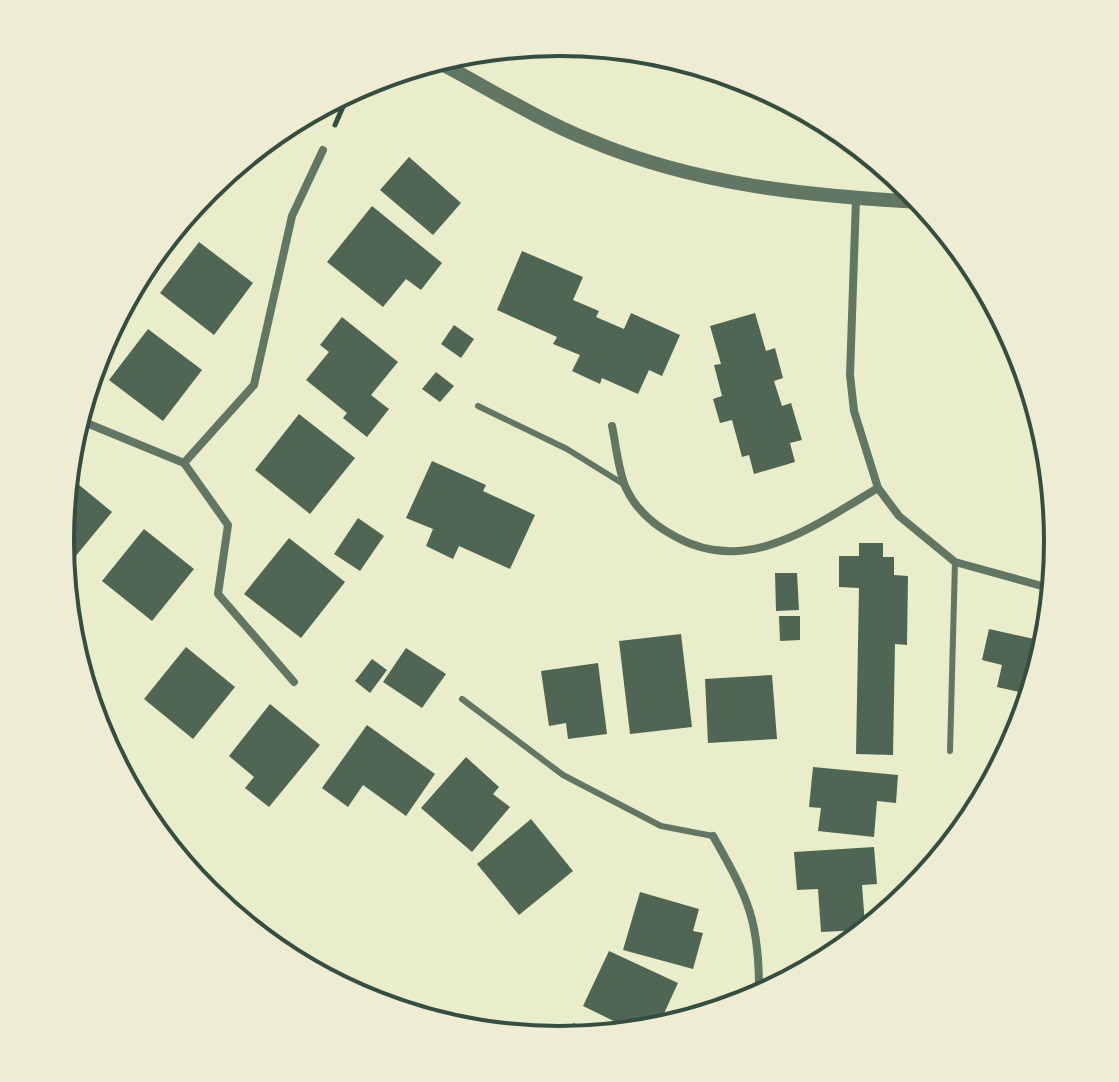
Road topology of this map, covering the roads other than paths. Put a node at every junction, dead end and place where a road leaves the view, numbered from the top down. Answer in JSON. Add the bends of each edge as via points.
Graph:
{"nodes":[{"id":1,"x":451,"y":69,"type":"edge"},
{"id":2,"x":323,"y":150,"type":"road end"},
{"id":3,"x":856,"y":199,"type":"junction"},
{"id":4,"x":905,"y":201,"type":"edge"},
{"id":5,"x":478,"y":406,"type":"dead end"},
{"id":6,"x":89,"y":424,"type":"edge"},
{"id":7,"x":612,"y":426,"type":"dead end"},
{"id":8,"x":184,"y":463,"type":"junction"},
{"id":9,"x":625,"y":485,"type":"junction"},
{"id":10,"x":878,"y":488,"type":"junction"},
{"id":11,"x":955,"y":562,"type":"junction"},
{"id":12,"x":1042,"y":586,"type":"edge"},
{"id":13,"x":294,"y":682,"type":"dead end"},
{"id":14,"x":462,"y":699,"type":"dead end"},
{"id":15,"x":950,"y":751,"type":"dead end"},
{"id":16,"x":713,"y":836,"type":"joint"},
{"id":17,"x":759,"y":983,"type":"edge"}],
"edges":[{"from":1,"to":3,"type":"street","via":[[604,145],[721,183]]},
{"from":2,"to":8,"type":"street","via":[[292,216],[254,385]]},
{"from":3,"to":4,"type":"street"},
{"from":3,"to":10,"type":"street","via":[[850,375],[854,411]]},
{"from":5,"to":9,"type":"lane","via":[[567,449]]},
{"from":6,"to":8,"type":"street"},
{"from":7,"to":9,"type":"street"},
{"from":8,"to":13,"type":"street","via":[[228,525],[218,594]]},
{"from":9,"to":10,"type":"street","via":[[658,528],[685,542],[738,553],[794,537]]},
{"from":10,"to":11,"type":"street","via":[[899,516]]},
{"from":11,"to":12,"type":"street"},
{"from":11,"to":15,"type":"lane"},
{"from":14,"to":16,"type":"lane","via":[[563,775],[661,826]]},
{"from":16,"to":17,"type":"street","via":[[754,918]]}]}
